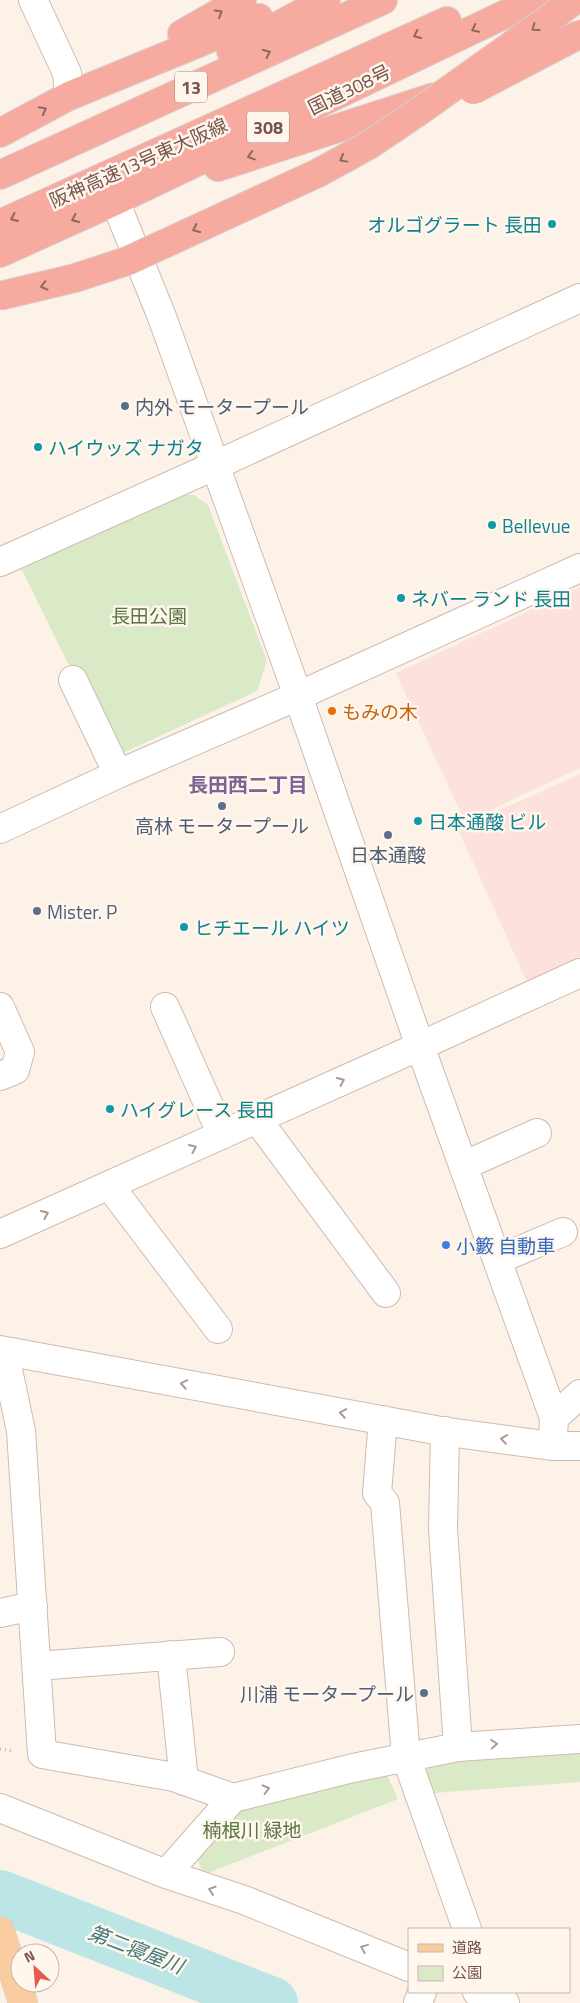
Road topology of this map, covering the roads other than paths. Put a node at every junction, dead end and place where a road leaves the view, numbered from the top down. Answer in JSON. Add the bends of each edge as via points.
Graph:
{"nodes":[{"id":1,"x":33,"y":0,"type":"edge"},
{"id":2,"x":242,"y":0,"type":"edge"},
{"id":3,"x":303,"y":0,"type":"edge"},
{"id":4,"x":326,"y":0,"type":"edge"},
{"id":5,"x":383,"y":0,"type":"edge"},
{"id":6,"x":493,"y":0,"type":"edge"},
{"id":7,"x":535,"y":0,"type":"edge"},
{"id":8,"x":575,"y":0,"type":"edge"},
{"id":9,"x":580,"y":34,"type":"edge"},
{"id":10,"x":580,"y":50,"type":"edge"},
{"id":11,"x":69,"y":96,"type":"junction"},
{"id":12,"x":0,"y":132,"type":"edge"},
{"id":13,"x":369,"y":145,"type":"junction"},
{"id":14,"x":0,"y":174,"type":"edge"},
{"id":15,"x":114,"y":200,"type":"junction"},
{"id":16,"x":0,"y":224,"type":"edge"},
{"id":17,"x":0,"y":253,"type":"edge"},
{"id":18,"x":0,"y":296,"type":"edge"},
{"id":19,"x":580,"y":298,"type":"edge"},
{"id":20,"x":214,"y":466,"type":"junction"},
{"id":21,"x":0,"y":562,"type":"edge"},
{"id":22,"x":580,"y":568,"type":"edge"},
{"id":23,"x":73,"y":680,"type":"dead end"},
{"id":24,"x":298,"y":696,"type":"junction"},
{"id":25,"x":118,"y":774,"type":"junction"},
{"id":26,"x":0,"y":829,"type":"edge"},
{"id":27,"x":580,"y":973,"type":"edge"},
{"id":28,"x":0,"y":1007,"type":"edge"},
{"id":29,"x":165,"y":1007,"type":"dead end"},
{"id":30,"x":420,"y":1046,"type":"junction"},
{"id":31,"x":0,"y":1076,"type":"edge"},
{"id":32,"x":257,"y":1119,"type":"junction"},
{"id":33,"x":537,"y":1133,"type":"dead end"},
{"id":34,"x":222,"y":1135,"type":"junction"},
{"id":35,"x":463,"y":1166,"type":"junction"},
{"id":36,"x":109,"y":1185,"type":"junction"},
{"id":37,"x":563,"y":1232,"type":"dead end"},
{"id":38,"x":0,"y":1234,"type":"edge"},
{"id":39,"x":497,"y":1260,"type":"junction"},
{"id":40,"x":386,"y":1293,"type":"dead end"},
{"id":41,"x":218,"y":1329,"type":"dead end"},
{"id":42,"x":2,"y":1351,"type":"edge"},
{"id":43,"x":580,"y":1394,"type":"edge"},
{"id":44,"x":554,"y":1418,"type":"junction"},
{"id":45,"x":383,"y":1420,"type":"junction"},
{"id":46,"x":445,"y":1431,"type":"junction"},
{"id":47,"x":552,"y":1446,"type":"junction"},
{"id":48,"x":580,"y":1446,"type":"edge"},
{"id":49,"x":33,"y":1606,"type":"junction"},
{"id":50,"x":0,"y":1614,"type":"edge"},
{"id":51,"x":220,"y":1652,"type":"dead end"},
{"id":52,"x":171,"y":1655,"type":"junction"},
{"id":53,"x":37,"y":1666,"type":"junction"},
{"id":54,"x":580,"y":1739,"type":"edge"},
{"id":55,"x":458,"y":1747,"type":"junction"},
{"id":56,"x":406,"y":1757,"type":"junction"},
{"id":57,"x":184,"y":1781,"type":"junction"},
{"id":58,"x":233,"y":1798,"type":"junction"},
{"id":59,"x":0,"y":1808,"type":"edge"},
{"id":60,"x":166,"y":1874,"type":"junction"},
{"id":61,"x":467,"y":1928,"type":"edge"},
{"id":62,"x":0,"y":1931,"type":"edge"},
{"id":63,"x":408,"y":1967,"type":"edge"},
{"id":64,"x":10,"y":1974,"type":"edge"}],
"edges":[{"from":1,"to":11,"type":"street","via":[[67,73]]},
{"from":11,"to":2,"type":"highway","one_way":true},
{"from":3,"to":11,"type":"highway"},
{"from":4,"to":14,"type":"highway"},
{"from":14,"to":5,"type":"highway","number":"13","one_way":true},
{"from":6,"to":16,"type":"highway","name":"阪神高速13号東大阪線","number":"13","one_way":true},
{"from":7,"to":15,"type":"highway","name":"国道308号","number":"308","one_way":true},
{"from":8,"to":13,"type":"highway","one_way":true,"bridge":true},
{"from":9,"to":13,"type":"highway","bridge":true},
{"from":10,"to":15,"type":"highway","number":"308","one_way":true},
{"from":12,"to":11,"type":"highway","one_way":true},
{"from":13,"to":18,"type":"highway","one_way":true,"bridge":true,"via":[[318,173],[127,261],[75,278]]},
{"from":15,"to":17,"type":"highway","name":"国道308号","number":"308","one_way":true},
{"from":15,"to":20,"type":"street","via":[[162,317]]},
{"from":19,"to":20,"type":"street"},
{"from":20,"to":21,"type":"street"},
{"from":20,"to":24,"type":"street"},
{"from":22,"to":24,"type":"street"},
{"from":23,"to":25,"type":"street"},
{"from":24,"to":25,"type":"street"},
{"from":24,"to":30,"type":"street"},
{"from":25,"to":26,"type":"street"},
{"from":27,"to":30,"type":"street"},
{"from":28,"to":31,"type":"street","via":[[20,1052],[14,1070]]},
{"from":29,"to":34,"type":"street"},
{"from":32,"to":30,"type":"street","one_way":true},
{"from":30,"to":35,"type":"street"},
{"from":32,"to":34,"type":"street"},
{"from":32,"to":40,"type":"street"},
{"from":33,"to":35,"type":"street"},
{"from":36,"to":34,"type":"street","one_way":true},
{"from":35,"to":39,"type":"street"},
{"from":38,"to":36,"type":"street","one_way":true},
{"from":36,"to":41,"type":"street"},
{"from":37,"to":39,"type":"street"},
{"from":39,"to":44,"type":"street"},
{"from":45,"to":42,"type":"street","one_way":true},
{"from":42,"to":49,"type":"street","via":[[21,1431]]},
{"from":43,"to":44,"type":"street"},
{"from":44,"to":47,"type":"street"},
{"from":45,"to":46,"type":"street"},
{"from":45,"to":56,"type":"street","via":[[377,1493],[385,1503]]},
{"from":47,"to":46,"type":"street","one_way":true},
{"from":46,"to":55,"type":"street","via":[[443,1529]]},
{"from":47,"to":48,"type":"street"},
{"from":49,"to":50,"type":"street"},
{"from":49,"to":53,"type":"street"},
{"from":51,"to":52,"type":"street"},
{"from":52,"to":53,"type":"street"},
{"from":52,"to":57,"type":"street"},
{"from":53,"to":57,"type":"street","via":[[42,1754]]},
{"from":55,"to":54,"type":"street","one_way":true},
{"from":55,"to":56,"type":"street"},
{"from":58,"to":56,"type":"street","one_way":true},
{"from":56,"to":61,"type":"street"},
{"from":57,"to":58,"type":"street"},
{"from":58,"to":60,"type":"street"},
{"from":59,"to":60,"type":"street"},
{"from":63,"to":60,"type":"street","one_way":true,"via":[[244,1900]]},
{"from":62,"to":64,"type":"main road"}]}
